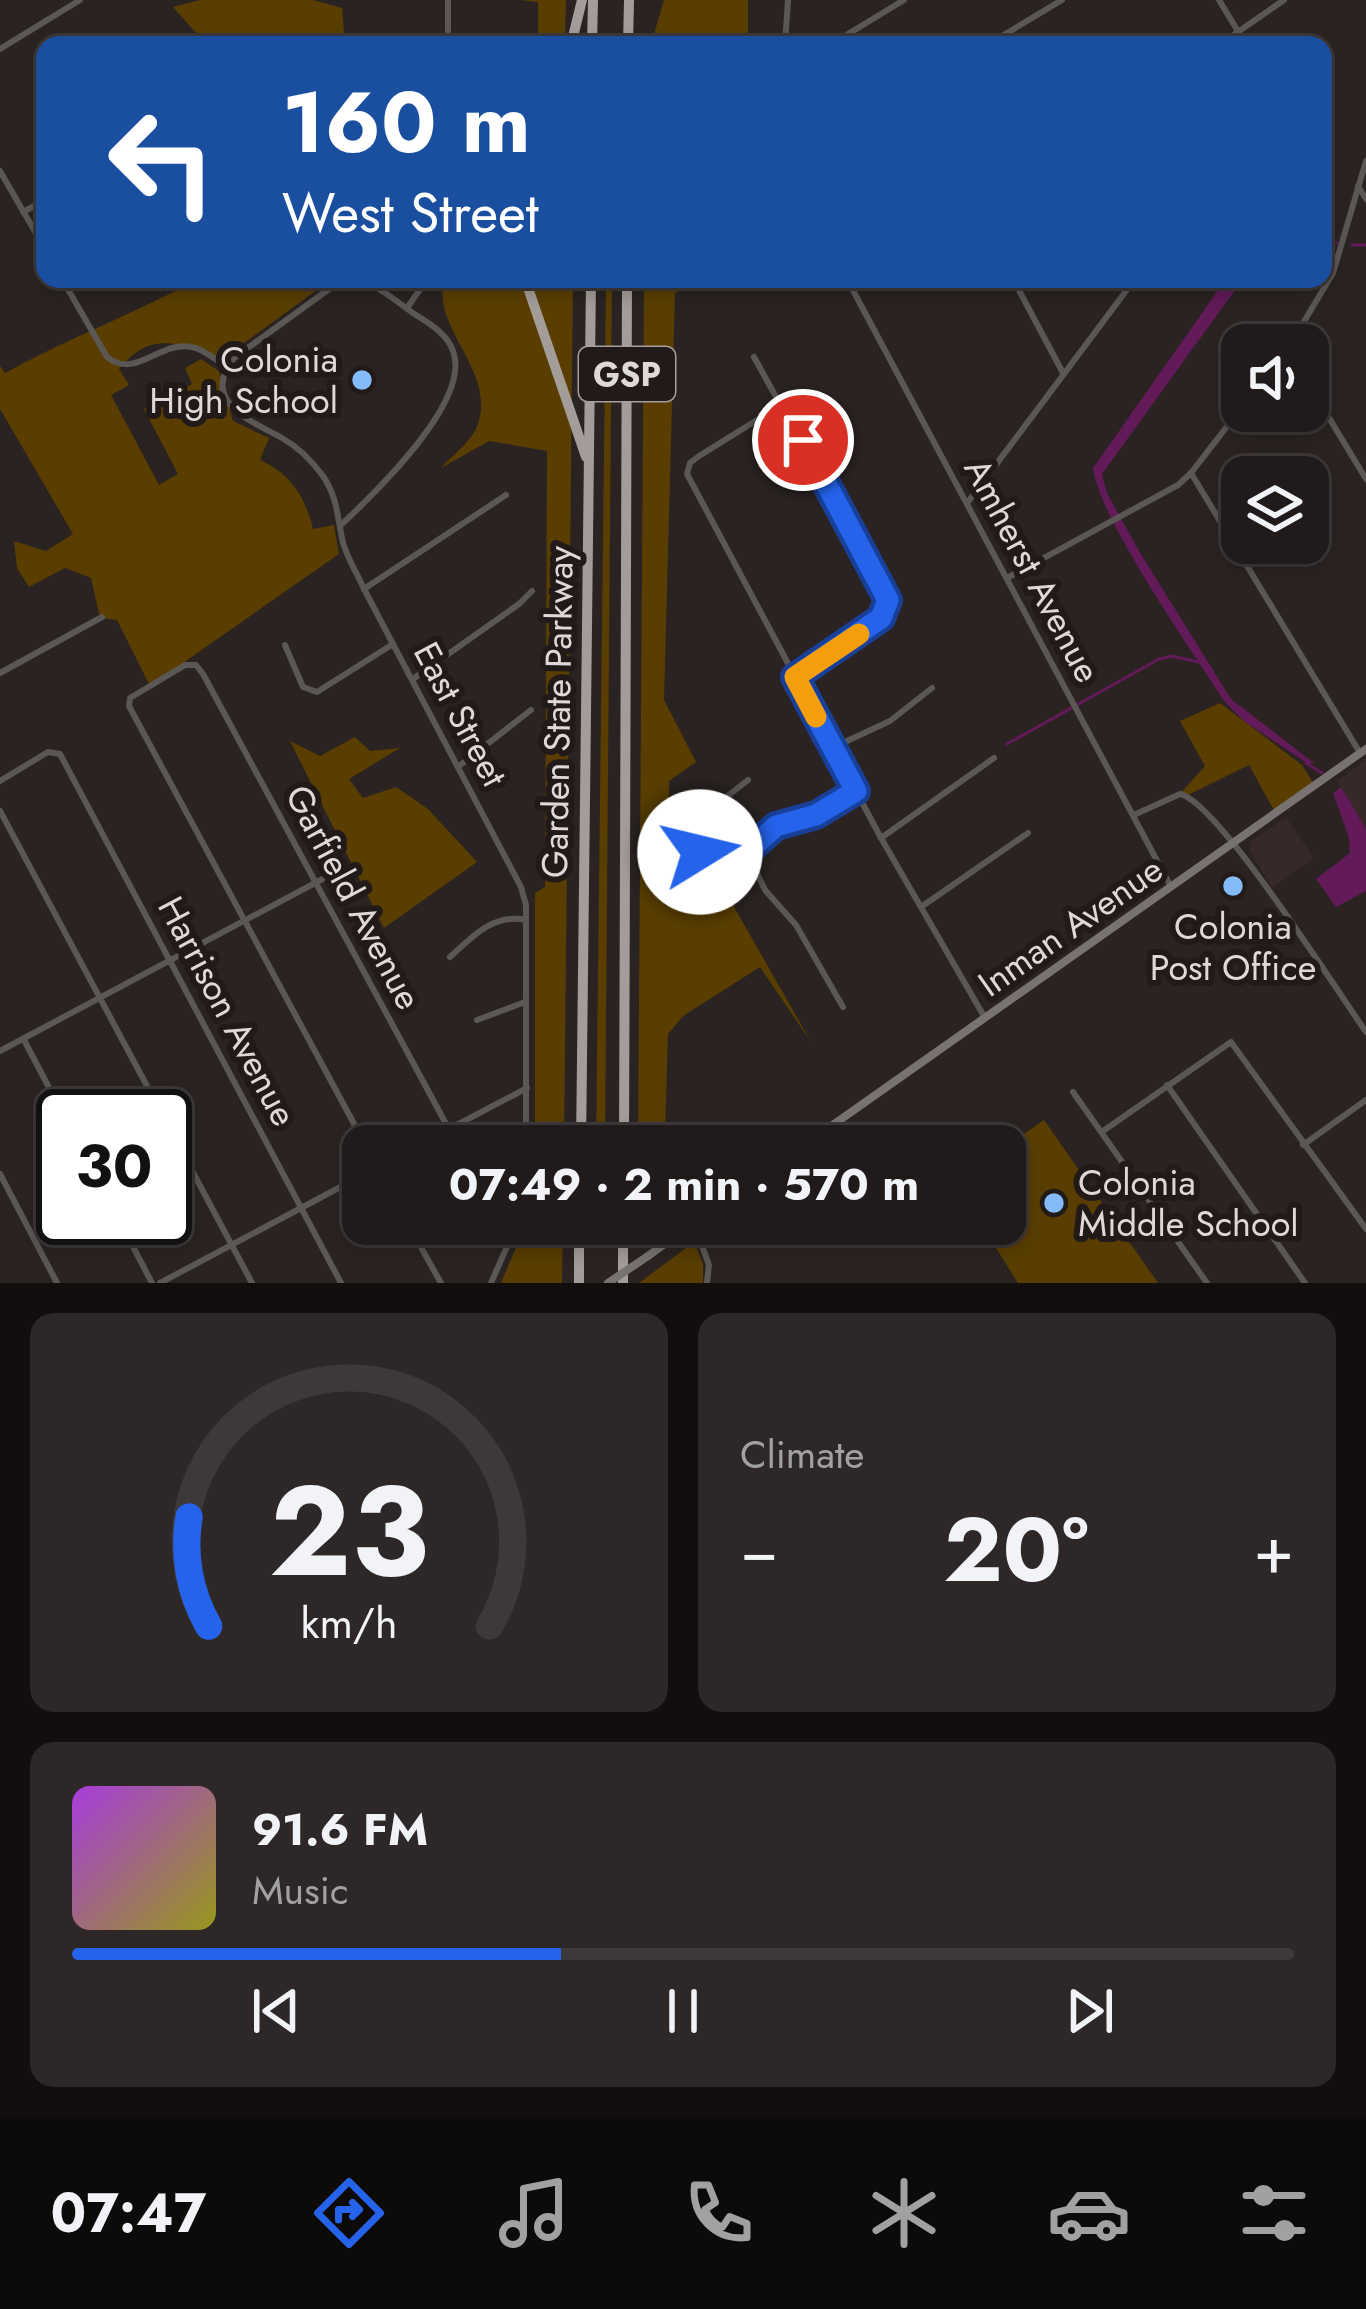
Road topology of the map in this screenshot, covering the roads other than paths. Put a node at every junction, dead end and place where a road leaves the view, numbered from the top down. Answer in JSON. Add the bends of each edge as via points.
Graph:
{"nodes":[{"id":1,"x":80,"y":0,"type":"edge"},
{"id":2,"x":448,"y":0,"type":"edge"},
{"id":3,"x":582,"y":0,"type":"edge"},
{"id":4,"x":592,"y":0,"type":"edge"},
{"id":5,"x":628,"y":0,"type":"edge"},
{"id":6,"x":788,"y":0,"type":"edge"},
{"id":7,"x":904,"y":0,"type":"edge"},
{"id":8,"x":1062,"y":0,"type":"edge"},
{"id":9,"x":1219,"y":0,"type":"edge"},
{"id":10,"x":1284,"y":0,"type":"edge"},
{"id":11,"x":1238,"y":33,"type":"junction"},
{"id":12,"x":448,"y":36,"type":"edge"},
{"id":13,"x":574,"y":36,"type":"edge"},
{"id":14,"x":592,"y":36,"type":"edge"},
{"id":15,"x":628,"y":36,"type":"edge"},
{"id":16,"x":786,"y":36,"type":"edge"},
{"id":17,"x":845,"y":36,"type":"edge"},
{"id":18,"x":1002,"y":36,"type":"edge"},
{"id":19,"x":1234,"y":36,"type":"edge"},
{"id":20,"x":0,"y":49,"type":"edge"},
{"id":21,"x":1366,"y":161,"type":"edge"},
{"id":22,"x":0,"y":171,"type":"edge"},
{"id":23,"x":1358,"y":186,"type":"junction"},
{"id":24,"x":1366,"y":199,"type":"edge"},
{"id":25,"x":36,"y":205,"type":"edge"},
{"id":26,"x":23,"y":212,"type":"junction"},
{"id":27,"x":36,"y":234,"type":"edge"},
{"id":28,"x":1332,"y":275,"type":"edge"},
{"id":29,"x":67,"y":288,"type":"edge"},
{"id":30,"x":331,"y":288,"type":"edge"},
{"id":31,"x":373,"y":288,"type":"edge"},
{"id":32,"x":421,"y":288,"type":"edge"},
{"id":33,"x":527,"y":288,"type":"edge"},
{"id":34,"x":591,"y":288,"type":"edge"},
{"id":35,"x":627,"y":288,"type":"edge"},
{"id":36,"x":852,"y":288,"type":"edge"},
{"id":37,"x":1018,"y":288,"type":"edge"},
{"id":38,"x":1128,"y":288,"type":"edge"},
{"id":39,"x":1325,"y":288,"type":"edge"},
{"id":40,"x":407,"y":308,"type":"junction"},
{"id":41,"x":1306,"y":324,"type":"edge"},
{"id":42,"x":754,"y":357,"type":"dead end"},
{"id":43,"x":227,"y":367,"type":"junction"},
{"id":44,"x":1063,"y":374,"type":"junction"},
{"id":45,"x":783,"y":404,"type":"junction"},
{"id":46,"x":1329,"y":418,"type":"edge"},
{"id":47,"x":1223,"y":432,"type":"edge"},
{"id":48,"x":589,"y":465,"type":"junction"},
{"id":49,"x":1191,"y":473,"type":"junction"},
{"id":50,"x":1366,"y":479,"type":"edge"},
{"id":51,"x":506,"y":495,"type":"dead end"},
{"id":52,"x":967,"y":503,"type":"junction"},
{"id":53,"x":341,"y":525,"type":"junction"},
{"id":54,"x":1007,"y":578,"type":"junction"},
{"id":55,"x":364,"y":590,"type":"junction"},
{"id":56,"x":532,"y":591,"type":"dead end"},
{"id":57,"x":102,"y":617,"type":"dead end"},
{"id":58,"x":393,"y":644,"type":"junction"},
{"id":59,"x":285,"y":645,"type":"dead end"},
{"id":60,"x":0,"y":672,"type":"edge"},
{"id":61,"x":795,"y":677,"type":"junction"},
{"id":62,"x":412,"y":679,"type":"junction"},
{"id":63,"x":932,"y":688,"type":"dead end"},
{"id":64,"x":531,"y":710,"type":"dead end"},
{"id":65,"x":833,"y":748,"type":"junction"},
{"id":66,"x":1363,"y":751,"type":"edge"},
{"id":67,"x":994,"y":758,"type":"dead end"},
{"id":68,"x":459,"y":766,"type":"junction"},
{"id":69,"x":748,"y":780,"type":"dead end"},
{"id":70,"x":0,"y":781,"type":"edge"},
{"id":71,"x":856,"y":791,"type":"junction"},
{"id":72,"x":0,"y":811,"type":"edge"},
{"id":73,"x":1136,"y":814,"type":"junction"},
{"id":74,"x":1028,"y":832,"type":"dead end"},
{"id":75,"x":881,"y":838,"type":"junction"},
{"id":76,"x":1233,"y":844,"type":"junction"},
{"id":77,"x":747,"y":852,"type":"junction"},
{"id":78,"x":344,"y":867,"type":"dead end"},
{"id":79,"x":315,"y":883,"type":"junction"},
{"id":80,"x":1172,"y":887,"type":"junction"},
{"id":81,"x":921,"y":907,"type":"junction"},
{"id":82,"x":245,"y":920,"type":"junction"},
{"id":83,"x":526,"y":920,"type":"junction"},
{"id":84,"x":450,"y":957,"type":"dead end"},
{"id":85,"x":170,"y":960,"type":"junction"},
{"id":86,"x":100,"y":998,"type":"junction"},
{"id":87,"x":525,"y":1002,"type":"junction"},
{"id":88,"x":843,"y":1007,"type":"dead end"},
{"id":89,"x":985,"y":1018,"type":"junction"},
{"id":90,"x":477,"y":1020,"type":"dead end"},
{"id":91,"x":1366,"y":1032,"type":"edge"},
{"id":92,"x":24,"y":1038,"type":"junction"},
{"id":93,"x":0,"y":1051,"type":"edge"},
{"id":94,"x":1167,"y":1085,"type":"junction"},
{"id":95,"x":526,"y":1088,"type":"junction"},
{"id":96,"x":50,"y":1089,"type":"edge"},
{"id":97,"x":149,"y":1089,"type":"edge"},
{"id":98,"x":1072,"y":1092,"type":"dead end"},
{"id":99,"x":1366,"y":1100,"type":"edge"},
{"id":100,"x":355,"y":1125,"type":"edge"},
{"id":101,"x":446,"y":1125,"type":"edge"},
{"id":102,"x":456,"y":1125,"type":"edge"},
{"id":103,"x":526,"y":1125,"type":"edge"},
{"id":104,"x":580,"y":1125,"type":"edge"},
{"id":105,"x":624,"y":1125,"type":"edge"},
{"id":106,"x":833,"y":1125,"type":"edge"},
{"id":107,"x":1103,"y":1131,"type":"junction"},
{"id":108,"x":1304,"y":1145,"type":"junction"},
{"id":109,"x":192,"y":1171,"type":"edge"},
{"id":110,"x":0,"y":1174,"type":"edge"},
{"id":111,"x":342,"y":1186,"type":"edge"},
{"id":112,"x":302,"y":1208,"type":"junction"},
{"id":113,"x":1366,"y":1229,"type":"edge"},
{"id":114,"x":134,"y":1245,"type":"edge"},
{"id":115,"x":231,"y":1245,"type":"junction"},
{"id":116,"x":420,"y":1245,"type":"edge"},
{"id":117,"x":508,"y":1245,"type":"edge"},
{"id":118,"x":580,"y":1245,"type":"edge"},
{"id":119,"x":623,"y":1245,"type":"edge"},
{"id":120,"x":663,"y":1245,"type":"edge"},
{"id":121,"x":701,"y":1245,"type":"edge"},
{"id":122,"x":57,"y":1283,"type":"edge"},
{"id":123,"x":156,"y":1283,"type":"edge"},
{"id":124,"x":252,"y":1283,"type":"edge"},
{"id":125,"x":341,"y":1283,"type":"edge"},
{"id":126,"x":441,"y":1283,"type":"edge"},
{"id":127,"x":491,"y":1283,"type":"edge"},
{"id":128,"x":579,"y":1283,"type":"edge"},
{"id":129,"x":608,"y":1283,"type":"edge"},
{"id":130,"x":623,"y":1283,"type":"edge"},
{"id":131,"x":707,"y":1283,"type":"edge"},
{"id":132,"x":1207,"y":1283,"type":"edge"},
{"id":133,"x":1305,"y":1283,"type":"edge"}],
"edges":[{"from":1,"to":20,"type":"street"},
{"from":2,"to":12,"type":"street"},
{"from":3,"to":13,"type":"highway"},
{"from":4,"to":14,"type":"highway"},
{"from":5,"to":15,"type":"highway"},
{"from":6,"to":16,"type":"street"},
{"from":7,"to":17,"type":"street"},
{"from":8,"to":18,"type":"street"},
{"from":9,"to":11,"type":"street"},
{"from":10,"to":11,"type":"street"},
{"from":11,"to":19,"type":"street"},
{"from":21,"to":23,"type":"street"},
{"from":22,"to":26,"type":"street"},
{"from":23,"to":24,"type":"street"},
{"from":23,"to":28,"type":"street"},
{"from":25,"to":26,"type":"street"},
{"from":26,"to":27,"type":"street"},
{"from":29,"to":43,"type":"street","via":[[117,365],[194,347]]},
{"from":30,"to":43,"type":"street"},
{"from":31,"to":40,"type":"street"},
{"from":32,"to":40,"type":"street"},
{"from":33,"to":48,"type":"highway"},
{"from":34,"to":48,"type":"highway","name":"Garden State Parkway","number":"GSP"},
{"from":35,"to":105,"type":"highway","name":"Garden State Parkway","number":"GSP"},
{"from":36,"to":52,"type":"street","name":"Amherst Avenue"},
{"from":37,"to":44,"type":"street"},
{"from":38,"to":44,"type":"street"},
{"from":39,"to":41,"type":"street"},
{"from":40,"to":53,"type":"street","via":[[446,338],[454,381],[417,442]]},
{"from":42,"to":45,"type":"street"},
{"from":43,"to":53,"type":"street","name":"East Street","via":[[225,388],[238,416],[313,464]]},
{"from":44,"to":52,"type":"street"},
{"from":45,"to":61,"type":"street","via":[[888,600],[881,618]]},
{"from":45,"to":61,"type":"street","via":[[687,469]]},
{"from":46,"to":50,"type":"street"},
{"from":47,"to":49,"type":"street"},
{"from":48,"to":104,"type":"highway","name":"Garden State Parkway","number":"GSP"},
{"from":49,"to":54,"type":"street"},
{"from":49,"to":66,"type":"street"},
{"from":51,"to":55,"type":"street"},
{"from":52,"to":54,"type":"street","name":"Amherst Avenue"},
{"from":53,"to":55,"type":"street","name":"East Street"},
{"from":54,"to":73,"type":"street","name":"Amherst Avenue"},
{"from":55,"to":58,"type":"street","name":"East Street"},
{"from":56,"to":62,"type":"street"},
{"from":57,"to":60,"type":"street"},
{"from":58,"to":59,"type":"street","via":[[316,692],[303,687]]},
{"from":58,"to":62,"type":"street","name":"East Street"},
{"from":61,"to":65,"type":"street"},
{"from":62,"to":68,"type":"street","name":"East Street"},
{"from":63,"to":65,"type":"street","via":[[890,721]]},
{"from":64,"to":68,"type":"street"},
{"from":65,"to":71,"type":"street"},
{"from":66,"to":76,"type":"main road","name":"Inman Avenue"},
{"from":67,"to":75,"type":"street"},
{"from":68,"to":83,"type":"street","name":"East Street","via":[[521,887]]},
{"from":69,"to":77,"type":"street","via":[[697,820],[705,855]]},
{"from":70,"to":85,"type":"street","name":"Harrison Avenue","via":[[56,751]]},
{"from":71,"to":75,"type":"street"},
{"from":71,"to":77,"type":"street","via":[[776,826]]},
{"from":72,"to":86,"type":"street"},
{"from":73,"to":76,"type":"street","via":[[1188,795]]},
{"from":73,"to":80,"type":"street","name":"Amherst Avenue"},
{"from":74,"to":81,"type":"street"},
{"from":75,"to":81,"type":"street"},
{"from":76,"to":80,"type":"main road","name":"Inman Avenue"},
{"from":76,"to":91,"type":"street"},
{"from":77,"to":88,"type":"street"},
{"from":78,"to":79,"type":"street"},
{"from":79,"to":82,"type":"street"},
{"from":79,"to":82,"type":"street","name":"Garfield Avenue","via":[[203,674],[185,665],[130,698]]},
{"from":79,"to":101,"type":"street","name":"Garfield Avenue"},
{"from":80,"to":89,"type":"main road","name":"Inman Avenue"},
{"from":81,"to":89,"type":"street"},
{"from":82,"to":85,"type":"street"},
{"from":82,"to":100,"type":"street"},
{"from":83,"to":84,"type":"street","via":[[496,922]]},
{"from":83,"to":87,"type":"street","name":"East Street"},
{"from":85,"to":86,"type":"street"},
{"from":85,"to":112,"type":"street","name":"Harrison Avenue"},
{"from":86,"to":92,"type":"street"},
{"from":86,"to":97,"type":"street"},
{"from":87,"to":90,"type":"street"},
{"from":87,"to":95,"type":"street","name":"East Street"},
{"from":89,"to":106,"type":"main road","name":"Inman Avenue"},
{"from":92,"to":93,"type":"street"},
{"from":92,"to":96,"type":"street"},
{"from":94,"to":107,"type":"street"},
{"from":94,"to":108,"type":"street","via":[[1231,1042]]},
{"from":94,"to":133,"type":"street"},
{"from":95,"to":102,"type":"street"},
{"from":95,"to":103,"type":"street","name":"East Street"},
{"from":98,"to":107,"type":"street"},
{"from":99,"to":108,"type":"street"},
{"from":107,"to":132,"type":"street"},
{"from":108,"to":113,"type":"street"},
{"from":109,"to":115,"type":"street"},
{"from":110,"to":122,"type":"street"},
{"from":111,"to":112,"type":"street"},
{"from":112,"to":115,"type":"street"},
{"from":112,"to":125,"type":"street","name":"Harrison Avenue"},
{"from":114,"to":123,"type":"street"},
{"from":115,"to":123,"type":"street"},
{"from":115,"to":124,"type":"street"},
{"from":116,"to":126,"type":"street"},
{"from":117,"to":127,"type":"street"},
{"from":118,"to":128,"type":"highway"},
{"from":119,"to":130,"type":"highway"},
{"from":120,"to":129,"type":"main road","bridge":true},
{"from":121,"to":131,"type":"street"}]}
